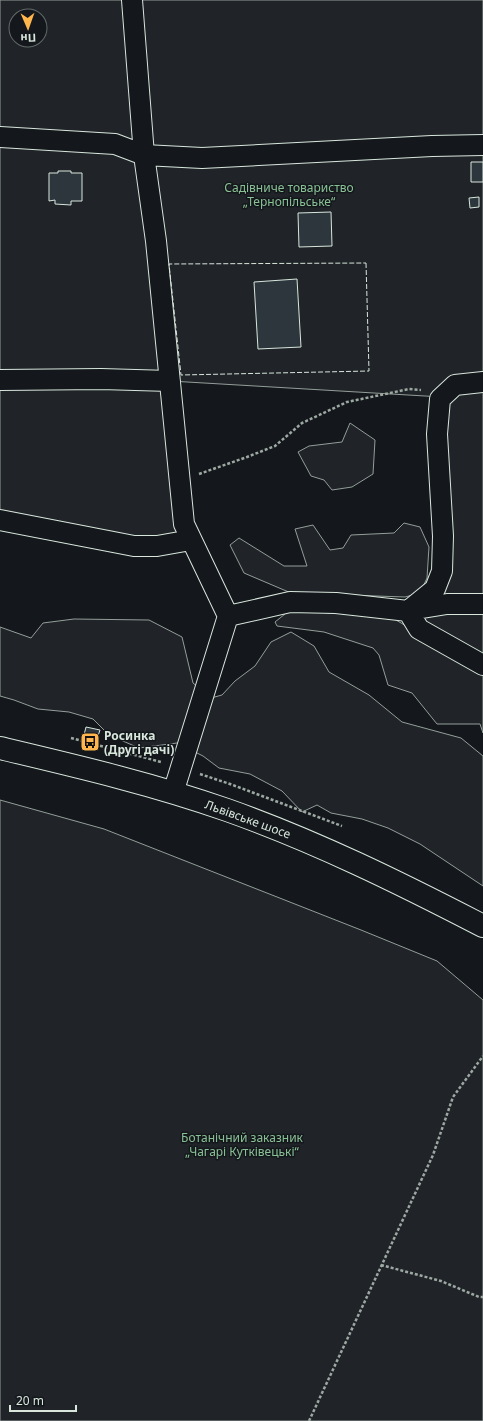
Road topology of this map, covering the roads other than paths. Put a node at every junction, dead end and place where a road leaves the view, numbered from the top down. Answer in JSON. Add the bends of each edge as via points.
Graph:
{"nodes":[{"id":1,"x":132,"y":0,"type":"edge"},
{"id":2,"x":0,"y":137,"type":"edge"},
{"id":3,"x":483,"y":146,"type":"edge"},
{"id":4,"x":144,"y":155,"type":"junction"},
{"id":5,"x":0,"y":380,"type":"edge"},
{"id":6,"x":170,"y":381,"type":"junction"},
{"id":7,"x":483,"y":382,"type":"edge"},
{"id":8,"x":0,"y":520,"type":"edge"},
{"id":9,"x":191,"y":540,"type":"junction"},
{"id":10,"x":483,"y":604,"type":"edge"},
{"id":11,"x":408,"y":611,"type":"junction"},
{"id":12,"x":228,"y":616,"type":"junction"},
{"id":13,"x":483,"y":665,"type":"edge"},
{"id":14,"x":0,"y":748,"type":"edge"},
{"id":15,"x":173,"y":793,"type":"junction"},
{"id":16,"x":483,"y":926,"type":"edge"}],
"edges":[{"from":1,"to":4,"type":"street"},
{"from":2,"to":4,"type":"street","via":[[115,144]]},
{"from":3,"to":4,"type":"street","via":[[432,146],[202,158]]},
{"from":4,"to":6,"type":"street","via":[[156,241]]},
{"from":5,"to":6,"type":"street"},
{"from":6,"to":9,"type":"street","via":[[184,524]]},
{"from":7,"to":11,"type":"street","via":[[455,384],[440,399],[438,434],[443,536],[442,571],[435,589]]},
{"from":8,"to":9,"type":"street","via":[[134,546],[157,546]]},
{"from":9,"to":12,"type":"street"},
{"from":10,"to":11,"type":"street","via":[[447,604]]},
{"from":11,"to":12,"type":"street","via":[[336,603],[290,602]]},
{"from":11,"to":13,"type":"street","via":[[419,630]]},
{"from":12,"to":15,"type":"street"},
{"from":14,"to":15,"type":"highway","name":"Львівське шосе"},
{"from":15,"to":16,"type":"highway","name":"Львівське шосе","via":[[227,810],[332,852]]}]}
